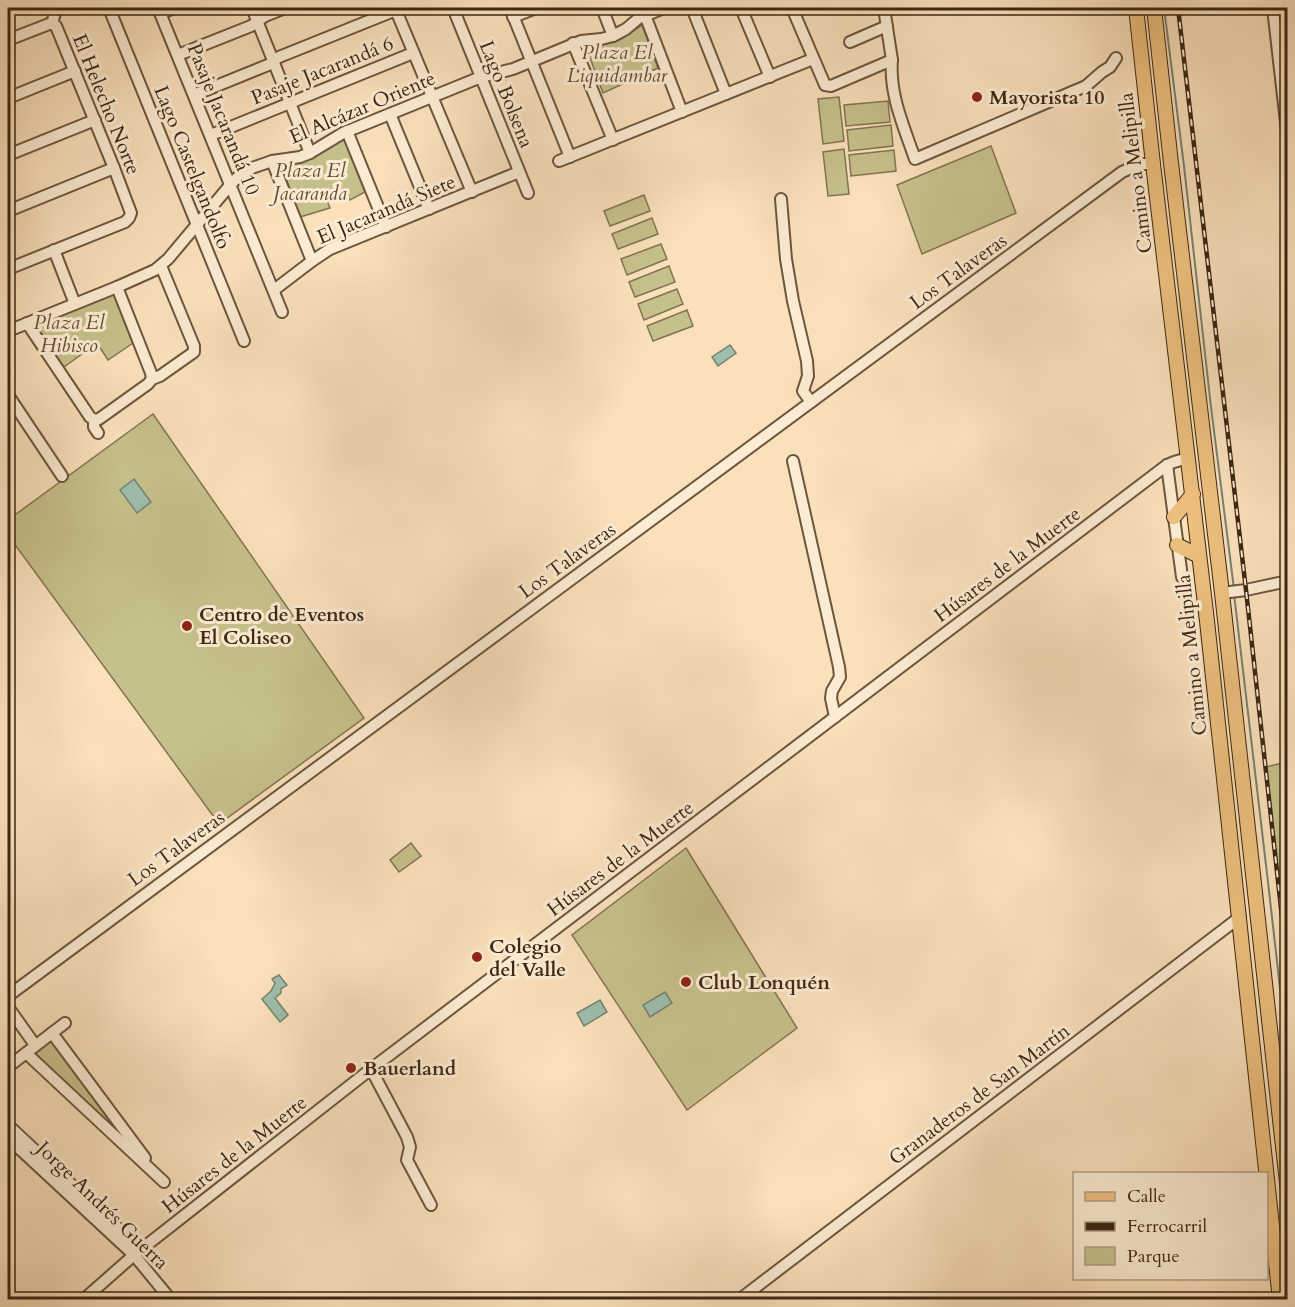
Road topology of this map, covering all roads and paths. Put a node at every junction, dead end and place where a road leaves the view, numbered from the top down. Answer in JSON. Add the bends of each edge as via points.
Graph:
{"nodes":[{"id":1,"x":52,"y":8,"type":"edge"},
{"id":2,"x":109,"y":8,"type":"edge"},
{"id":3,"x":176,"y":8,"type":"edge"},
{"id":4,"x":252,"y":8,"type":"edge"},
{"id":5,"x":285,"y":8,"type":"edge"},
{"id":6,"x":453,"y":8,"type":"edge"},
{"id":7,"x":536,"y":8,"type":"edge"},
{"id":8,"x":602,"y":8,"type":"edge"},
{"id":9,"x":664,"y":8,"type":"edge"},
{"id":10,"x":692,"y":8,"type":"edge"},
{"id":11,"x":741,"y":8,"type":"edge"},
{"id":12,"x":792,"y":8,"type":"edge"},
{"id":13,"x":884,"y":8,"type":"edge"},
{"id":14,"x":1136,"y":8,"type":"edge"},
{"id":15,"x":1154,"y":8,"type":"edge"},
{"id":16,"x":1273,"y":8,"type":"edge"},
{"id":17,"x":396,"y":9,"type":"edge"},
{"id":18,"x":160,"y":10,"type":"edge"},
{"id":19,"x":511,"y":12,"type":"edge"},
{"id":20,"x":645,"y":15,"type":"junction"},
{"id":21,"x":258,"y":21,"type":"junction"},
{"id":22,"x":52,"y":24,"type":"junction"},
{"id":23,"x":887,"y":26,"type":"junction"},
{"id":24,"x":614,"y":36,"type":"junction"},
{"id":25,"x":8,"y":40,"type":"edge"},
{"id":26,"x":850,"y":42,"type":"dead end"},
{"id":27,"x":573,"y":44,"type":"junction"},
{"id":28,"x":413,"y":52,"type":"junction"},
{"id":29,"x":178,"y":55,"type":"junction"},
{"id":30,"x":1116,"y":58,"type":"dead end"},
{"id":31,"x":813,"y":59,"type":"junction"},
{"id":32,"x":892,"y":60,"type":"junction"},
{"id":33,"x":274,"y":61,"type":"junction"},
{"id":34,"x":531,"y":61,"type":"junction"},
{"id":35,"x":75,"y":71,"type":"junction"},
{"id":36,"x":481,"y":76,"type":"junction"},
{"id":37,"x":1284,"y":76,"type":"edge"},
{"id":38,"x":770,"y":77,"type":"junction"},
{"id":39,"x":1285,"y":93,"type":"edge"},
{"id":40,"x":726,"y":94,"type":"junction"},
{"id":41,"x":194,"y":95,"type":"junction"},
{"id":42,"x":432,"y":97,"type":"junction"},
{"id":43,"x":8,"y":98,"type":"edge"},
{"id":44,"x":290,"y":103,"type":"junction"},
{"id":45,"x":682,"y":112,"type":"junction"},
{"id":46,"x":390,"y":114,"type":"junction"},
{"id":47,"x":95,"y":120,"type":"junction"},
{"id":48,"x":347,"y":131,"type":"junction"},
{"id":49,"x":211,"y":135,"type":"junction"},
{"id":50,"x":613,"y":140,"type":"junction"},
{"id":51,"x":1169,"y":140,"type":"junction"},
{"id":52,"x":1287,"y":140,"type":"edge"},
{"id":53,"x":1151,"y":143,"type":"junction"},
{"id":54,"x":310,"y":153,"type":"junction"},
{"id":55,"x":8,"y":155,"type":"edge"},
{"id":56,"x":570,"y":157,"type":"junction"},
{"id":57,"x":272,"y":161,"type":"junction"},
{"id":58,"x":559,"y":162,"type":"dead end"},
{"id":59,"x":1171,"y":163,"type":"junction"},
{"id":60,"x":1153,"y":164,"type":"junction"},
{"id":61,"x":114,"y":168,"type":"junction"},
{"id":62,"x":519,"y":172,"type":"junction"},
{"id":63,"x":231,"y":184,"type":"junction"},
{"id":64,"x":472,"y":192,"type":"junction"},
{"id":65,"x":528,"y":193,"type":"dead end"},
{"id":66,"x":781,"y":199,"type":"dead end"},
{"id":67,"x":429,"y":209,"type":"junction"},
{"id":68,"x":8,"y":211,"type":"edge"},
{"id":69,"x":197,"y":225,"type":"junction"},
{"id":70,"x":386,"y":226,"type":"junction"},
{"id":71,"x":54,"y":250,"type":"junction"},
{"id":72,"x":312,"y":261,"type":"junction"},
{"id":73,"x":161,"y":266,"type":"junction"},
{"id":74,"x":8,"y":269,"type":"edge"},
{"id":75,"x":117,"y":287,"type":"junction"},
{"id":76,"x":274,"y":290,"type":"junction"},
{"id":77,"x":75,"y":304,"type":"junction"},
{"id":78,"x":282,"y":312,"type":"dead end"},
{"id":79,"x":27,"y":323,"type":"junction"},
{"id":80,"x":8,"y":331,"type":"edge"},
{"id":81,"x":244,"y":341,"type":"dead end"},
{"id":82,"x":152,"y":379,"type":"junction"},
{"id":83,"x":8,"y":395,"type":"edge"},
{"id":84,"x":811,"y":402,"type":"junction"},
{"id":85,"x":94,"y":420,"type":"junction"},
{"id":86,"x":99,"y":433,"type":"dead end"},
{"id":87,"x":1188,"y":458,"type":"junction"},
{"id":88,"x":794,"y":461,"type":"dead end"},
{"id":89,"x":1167,"y":465,"type":"junction"},
{"id":90,"x":62,"y":476,"type":"dead end"},
{"id":91,"x":1193,"y":494,"type":"junction"},
{"id":92,"x":1174,"y":517,"type":"junction"},
{"id":93,"x":1178,"y":545,"type":"junction"},
{"id":94,"x":1199,"y":556,"type":"junction"},
{"id":95,"x":1182,"y":578,"type":"dead end"},
{"id":96,"x":1287,"y":580,"type":"edge"},
{"id":97,"x":1231,"y":592,"type":"junction"},
{"id":98,"x":836,"y":717,"type":"junction"},
{"id":99,"x":1240,"y":917,"type":"junction"},
{"id":100,"x":8,"y":996,"type":"edge"},
{"id":101,"x":8,"y":1007,"type":"edge"},
{"id":102,"x":65,"y":1023,"type":"dead end"},
{"id":103,"x":52,"y":1033,"type":"junction"},
{"id":104,"x":35,"y":1045,"type":"junction"},
{"id":105,"x":26,"y":1053,"type":"junction"},
{"id":106,"x":8,"y":1067,"type":"edge"},
{"id":107,"x":372,"y":1069,"type":"junction"},
{"id":108,"x":8,"y":1125,"type":"edge"},
{"id":109,"x":8,"y":1138,"type":"edge"},
{"id":110,"x":1267,"y":1172,"type":"edge"},
{"id":111,"x":1268,"y":1184,"type":"edge"},
{"id":112,"x":1287,"y":1192,"type":"edge"},
{"id":113,"x":431,"y":1205,"type":"dead end"},
{"id":114,"x":137,"y":1252,"type":"junction"},
{"id":115,"x":82,"y":1299,"type":"edge"},
{"id":116,"x":171,"y":1299,"type":"edge"},
{"id":117,"x":739,"y":1299,"type":"edge"},
{"id":118,"x":1280,"y":1299,"type":"edge"}],
"edges":[{"from":1,"to":22,"type":"street","name":"El Helecho Norte"},
{"from":2,"to":69,"type":"street","name":"Lago Castelgandolfo"},
{"from":3,"to":18,"type":"street"},
{"from":4,"to":21,"type":"street"},
{"from":5,"to":21,"type":"street"},
{"from":6,"to":36,"type":"street","name":"Lago Bolsena"},
{"from":7,"to":19,"type":"street"},
{"from":8,"to":24,"type":"street"},
{"from":9,"to":20,"type":"street","name":"El Alcázar Oriente"},
{"from":10,"to":40,"type":"street"},
{"from":11,"to":38,"type":"street"},
{"from":12,"to":31,"type":"street"},
{"from":13,"to":23,"type":"street"},
{"from":14,"to":53,"type":"main road","name":"Camino a Melipilla"},
{"from":15,"to":51,"type":"main road","name":"Camino a Melipilla"},
{"from":16,"to":37,"type":"street"},
{"from":17,"to":28,"type":"street"},
{"from":17,"to":33,"type":"street"},
{"from":18,"to":29,"type":"street","name":"Pasaje Jacarandá 10"},
{"from":19,"to":34,"type":"street"},
{"from":20,"to":24,"type":"street","name":"El Alcázar Oriente"},
{"from":20,"to":45,"type":"street"},
{"from":21,"to":29,"type":"street"},
{"from":21,"to":33,"type":"street"},
{"from":22,"to":25,"type":"street"},
{"from":22,"to":35,"type":"street","name":"El Helecho Norte"},
{"from":23,"to":26,"type":"street"},
{"from":23,"to":32,"type":"street"},
{"from":24,"to":27,"type":"street","name":"El Alcázar Oriente"},
{"from":27,"to":34,"type":"street","name":"El Alcázar Oriente"},
{"from":27,"to":50,"type":"street"},
{"from":28,"to":42,"type":"street"},
{"from":28,"to":44,"type":"street","name":"Pasaje Jacarandá 6"},
{"from":29,"to":41,"type":"street","name":"Pasaje Jacarandá 10"},
{"from":30,"to":32,"type":"street","via":[[1086,86],[915,159],[896,104]]},
{"from":31,"to":32,"type":"street","via":[[823,84],[829,86]]},
{"from":31,"to":38,"type":"street"},
{"from":33,"to":41,"type":"street"},
{"from":33,"to":44,"type":"street"},
{"from":34,"to":36,"type":"street","name":"El Alcázar Oriente"},
{"from":34,"to":56,"type":"street"},
{"from":35,"to":43,"type":"street"},
{"from":35,"to":47,"type":"street","name":"El Helecho Norte"},
{"from":36,"to":42,"type":"street","name":"El Alcázar Oriente"},
{"from":36,"to":62,"type":"street","name":"Lago Bolsena"},
{"from":37,"to":39,"type":"street"},
{"from":38,"to":40,"type":"street"},
{"from":39,"to":52,"type":"street"},
{"from":40,"to":45,"type":"street"},
{"from":41,"to":49,"type":"street","name":"Pasaje Jacarandá 10"},
{"from":42,"to":46,"type":"street","name":"El Alcázar Oriente"},
{"from":42,"to":64,"type":"street"},
{"from":44,"to":49,"type":"street","name":"Pasaje Jacarandá 6"},
{"from":44,"to":54,"type":"street"},
{"from":45,"to":50,"type":"street"},
{"from":46,"to":48,"type":"street","name":"El Alcázar Oriente"},
{"from":46,"to":67,"type":"street"},
{"from":47,"to":55,"type":"street"},
{"from":47,"to":61,"type":"street","name":"El Helecho Norte"},
{"from":48,"to":54,"type":"street","name":"El Alcázar Oriente"},
{"from":48,"to":70,"type":"street"},
{"from":49,"to":63,"type":"street","name":"Pasaje Jacarandá 10"},
{"from":50,"to":56,"type":"street"},
{"from":51,"to":53,"type":"main road"},
{"from":51,"to":59,"type":"main road","name":"Camino a Melipilla"},
{"from":53,"to":60,"type":"main road","name":"Camino a Melipilla"},
{"from":54,"to":57,"type":"street","name":"El Alcázar Oriente"},
{"from":56,"to":58,"type":"street"},
{"from":57,"to":63,"type":"street","name":"El Alcázar Oriente","via":[[245,172]]},
{"from":57,"to":72,"type":"street"},
{"from":59,"to":60,"type":"main road"},
{"from":59,"to":97,"type":"main road","name":"Camino a Melipilla"},
{"from":60,"to":84,"type":"street","name":"Los Talaveras","via":[[1140,164],[1122,172]]},
{"from":60,"to":87,"type":"main road","name":"Camino a Melipilla"},
{"from":61,"to":68,"type":"street"},
{"from":61,"to":71,"type":"street","name":"El Helecho Norte","via":[[130,216],[125,222]]},
{"from":62,"to":64,"type":"street","name":"El Jacarandá Siete"},
{"from":62,"to":65,"type":"street","name":"Lago Bolsena"},
{"from":63,"to":69,"type":"street","name":"El Alcázar Oriente"},
{"from":63,"to":76,"type":"street","name":"Pasaje Jacarandá 10"},
{"from":64,"to":67,"type":"street","name":"El Jacarandá Siete"},
{"from":66,"to":84,"type":"street","via":[[786,260],[808,369],[803,391]]},
{"from":67,"to":70,"type":"street","name":"El Jacarandá Siete"},
{"from":69,"to":73,"type":"street","name":"El Alcázar Oriente"},
{"from":69,"to":81,"type":"street","name":"Lago Castelgandolfo"},
{"from":70,"to":72,"type":"street","name":"El Jacarandá Siete","via":[[330,249]]},
{"from":71,"to":74,"type":"street"},
{"from":71,"to":77,"type":"street"},
{"from":72,"to":76,"type":"street","name":"El Jacarandá Siete"},
{"from":73,"to":75,"type":"street","name":"El Alcázar Oriente"},
{"from":73,"to":82,"type":"street","via":[[194,350]]},
{"from":75,"to":77,"type":"street","name":"El Alcázar Oriente"},
{"from":75,"to":82,"type":"street"},
{"from":76,"to":78,"type":"street","name":"Pasaje Jacarandá 10"},
{"from":77,"to":79,"type":"street","name":"El Alcázar Oriente"},
{"from":79,"to":80,"type":"street","name":"El Alcázar Oriente"},
{"from":79,"to":85,"type":"street"},
{"from":82,"to":85,"type":"street"},
{"from":83,"to":90,"type":"street"},
{"from":84,"to":100,"type":"street","name":"Los Talaveras"},
{"from":85,"to":86,"type":"street"},
{"from":87,"to":89,"type":"street","name":"Húsares de la Muerte"},
{"from":87,"to":91,"type":"main road","name":"Camino a Melipilla"},
{"from":88,"to":98,"type":"street","via":[[839,667],[840,676],[831,698]]},
{"from":89,"to":92,"type":"street"},
{"from":89,"to":98,"type":"street","name":"Húsares de la Muerte"},
{"from":91,"to":92,"type":"main road"},
{"from":91,"to":94,"type":"main road","name":"Camino a Melipilla"},
{"from":92,"to":93,"type":"street"},
{"from":93,"to":94,"type":"main road"},
{"from":93,"to":95,"type":"street"},
{"from":94,"to":99,"type":"main road","name":"Camino a Melipilla"},
{"from":96,"to":97,"type":"street"},
{"from":97,"to":112,"type":"main road","name":"Camino a Melipilla"},
{"from":98,"to":107,"type":"street","name":"Húsares de la Muerte"},
{"from":99,"to":110,"type":"main road","name":"Camino a Melipilla"},
{"from":99,"to":117,"type":"street","name":"Granaderos de San Martín"},
{"from":101,"to":104,"type":"street"},
{"from":102,"to":103,"type":"street"},
{"from":103,"to":104,"type":"street"},
{"from":103,"to":105,"type":"street","via":[[164,1182]]},
{"from":104,"to":105,"type":"street"},
{"from":105,"to":106,"type":"street"},
{"from":107,"to":113,"type":"street","via":[[407,1137],[410,1147],[406,1160]]},
{"from":107,"to":114,"type":"street","name":"Húsares de la Muerte"},
{"from":108,"to":114,"type":"street","name":"Jorge Andrés Guerra"},
{"from":109,"to":114,"type":"street","name":"Jorge Andrés Guerra"},
{"from":111,"to":118,"type":"main road","name":"Camino a Melipilla"},
{"from":114,"to":115,"type":"street","name":"Húsares de la Muerte"},
{"from":114,"to":116,"type":"street","name":"Jorge Andrés Guerra"}]}
